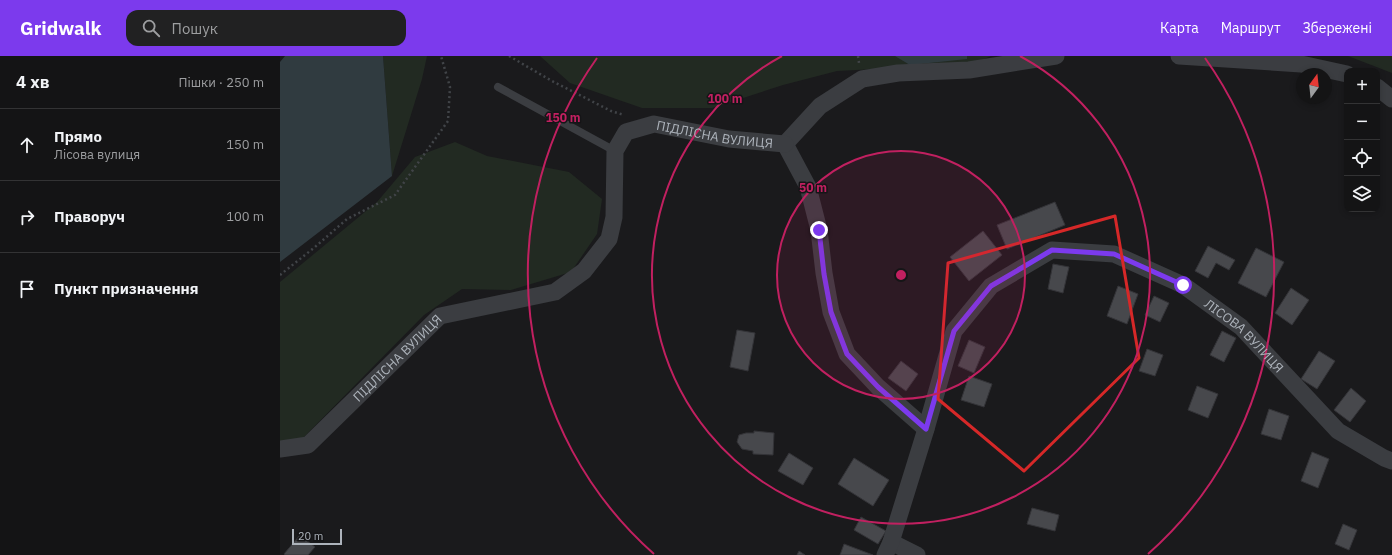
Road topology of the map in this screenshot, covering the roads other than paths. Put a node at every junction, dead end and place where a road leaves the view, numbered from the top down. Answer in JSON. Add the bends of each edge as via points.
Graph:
{"nodes":[{"id":1,"x":1056,"y":56,"type":"edge"},
{"id":2,"x":1179,"y":56,"type":"edge"},
{"id":3,"x":1344,"y":73,"type":"edge"},
{"id":4,"x":498,"y":87,"type":"dead end"},
{"id":5,"x":1380,"y":89,"type":"edge"},
{"id":6,"x":1392,"y":99,"type":"edge"},
{"id":7,"x":785,"y":144,"type":"junction"},
{"id":8,"x":615,"y":151,"type":"junction"},
{"id":9,"x":926,"y":429,"type":"junction"},
{"id":10,"x":280,"y":449,"type":"edge"},
{"id":11,"x":1392,"y":461,"type":"edge"},
{"id":12,"x":888,"y":548,"type":"edge"},
{"id":13,"x":917,"y":555,"type":"edge"}],
"edges":[{"from":1,"to":7,"type":"street","name":"ПІДЛІСНА ВУЛИЦЯ","via":[[969,70],[898,73],[862,79],[820,106]]},
{"from":2,"to":3,"type":"street","via":[[1301,64]]},
{"from":4,"to":8,"type":"lane"},
{"from":5,"to":6,"type":"street"},
{"from":7,"to":8,"type":"street","name":"ПІДЛІСНА ВУЛИЦЯ","via":[[729,139],[654,124],[626,132]]},
{"from":7,"to":9,"type":"street","via":[[808,187],[819,230],[831,312],[847,354],[878,387]]},
{"from":8,"to":10,"type":"street","name":"ПІДЛІСНА ВУЛИЦЯ","via":[[614,217],[609,239],[584,272],[555,292],[440,316],[308,445]]},
{"from":9,"to":11,"type":"street","name":"ЛІСОВА ВУЛИЦЯ","via":[[954,331],[991,286],[1052,250],[1060,250],[1114,254],[1183,285],[1241,327],[1338,431]]},
{"from":9,"to":12,"type":"street","name":"ЛІСОВА ВУЛИЦЯ"},
{"from":12,"to":13,"type":"street"}]}
